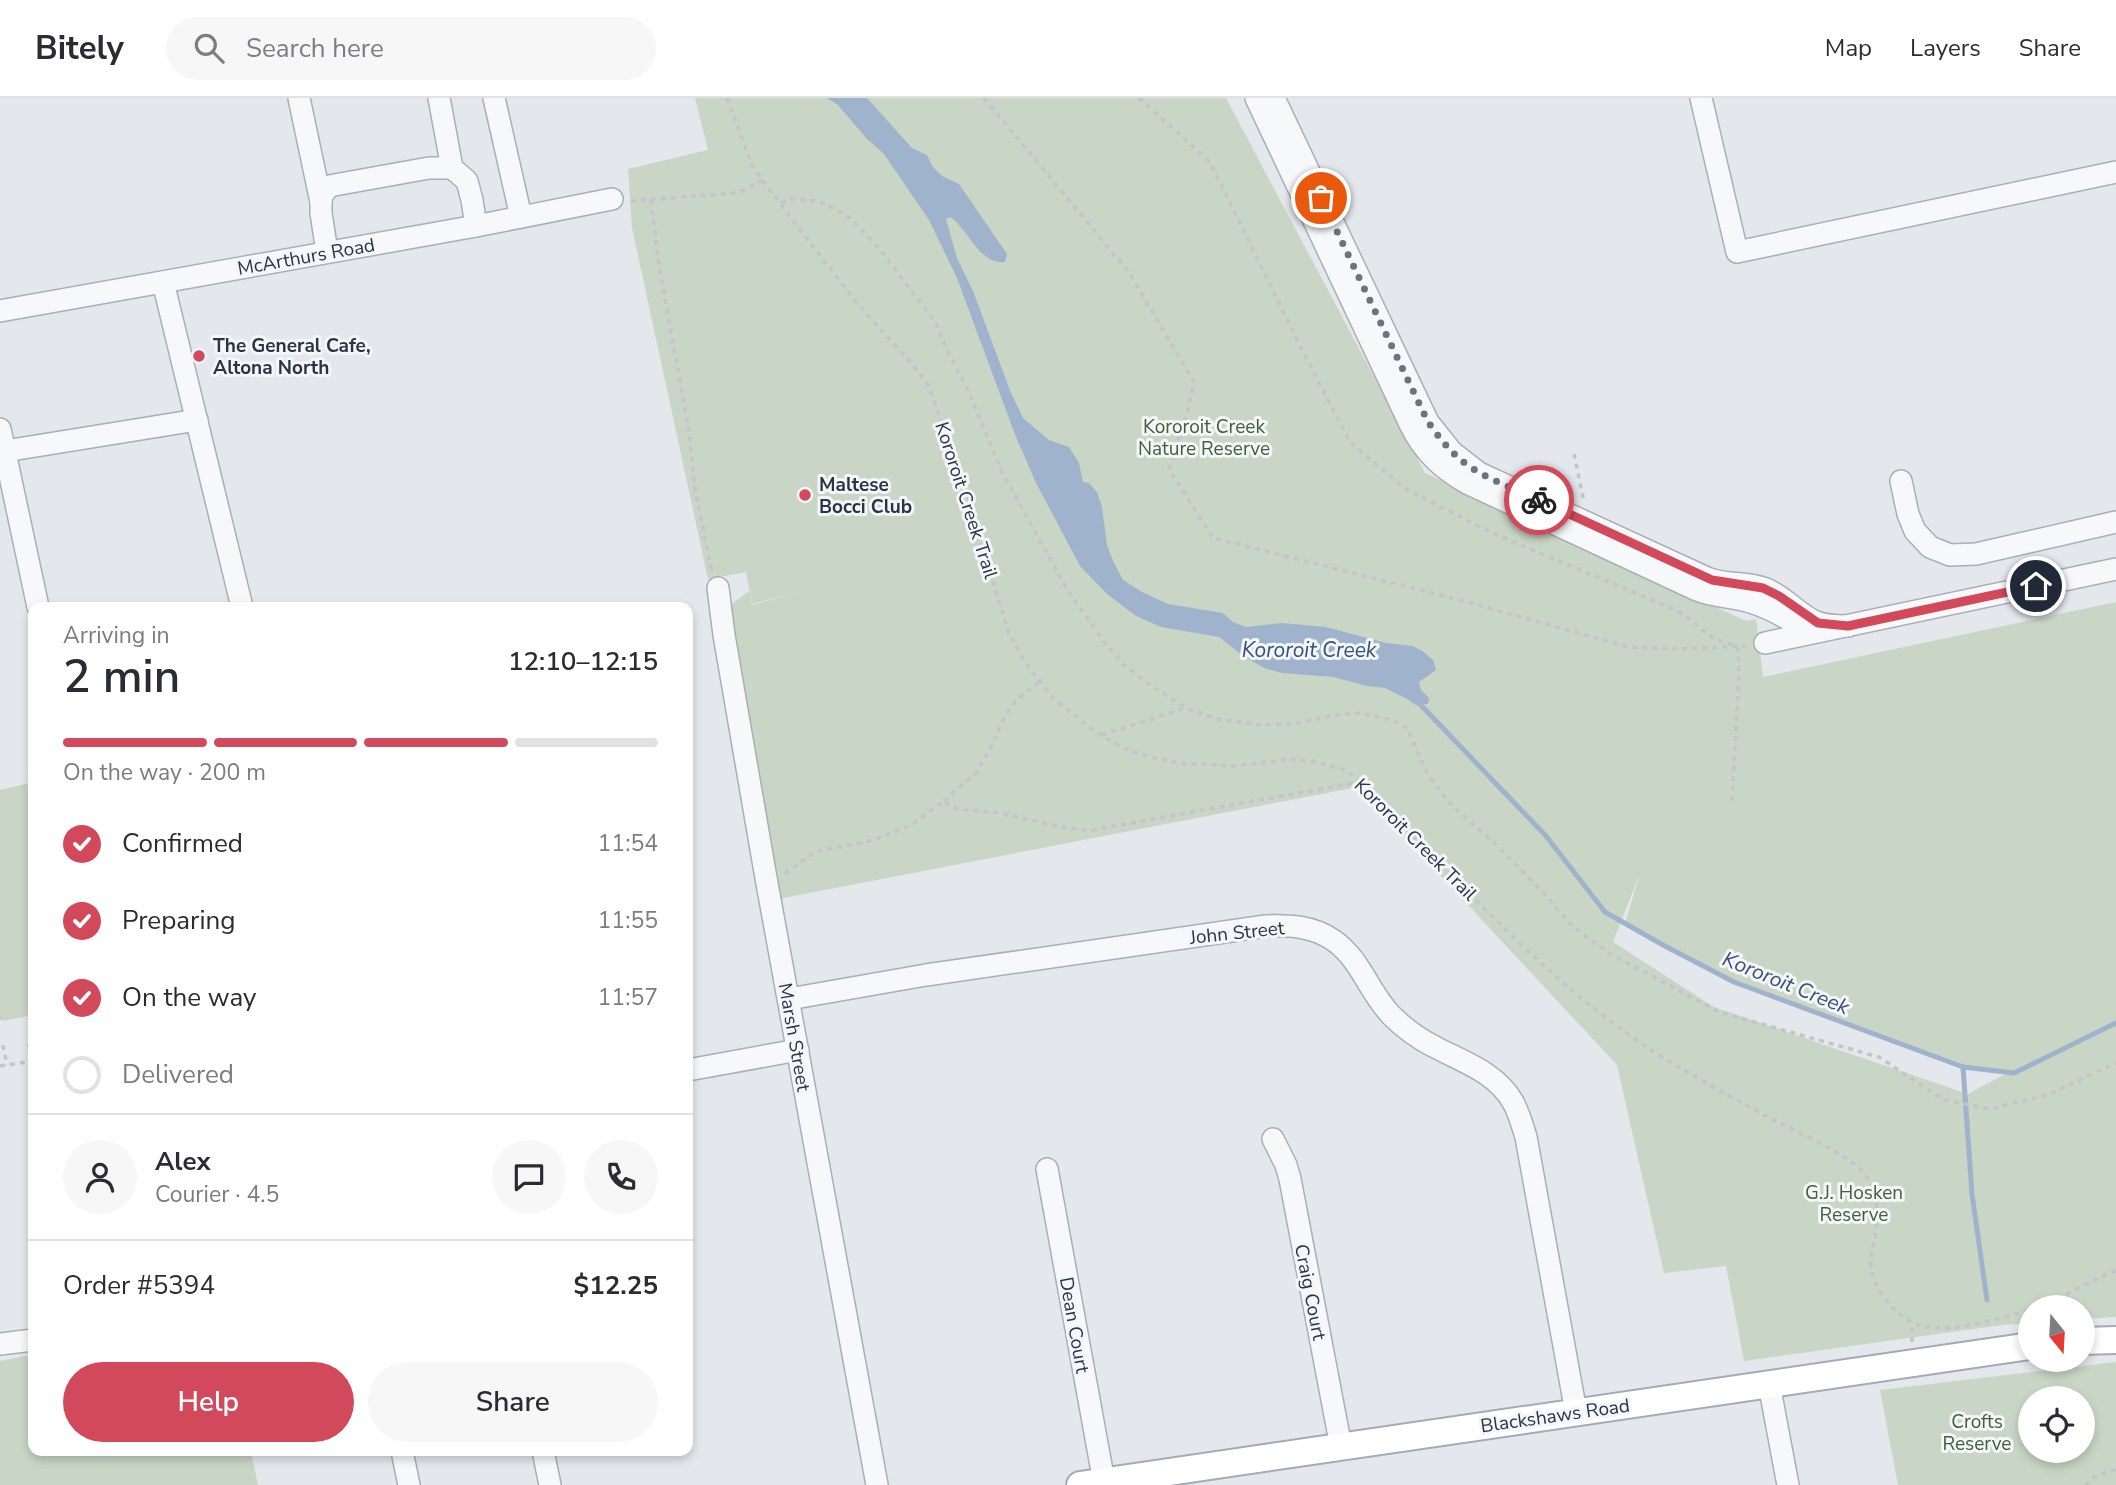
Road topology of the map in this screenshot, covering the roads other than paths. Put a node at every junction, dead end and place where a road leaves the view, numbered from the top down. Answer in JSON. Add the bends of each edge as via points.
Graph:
{"nodes":[{"id":1,"x":299,"y":98,"type":"edge"},
{"id":2,"x":439,"y":98,"type":"edge"},
{"id":3,"x":494,"y":98,"type":"edge"},
{"id":4,"x":1256,"y":98,"type":"edge"},
{"id":5,"x":1274,"y":98,"type":"edge"},
{"id":6,"x":1701,"y":98,"type":"edge"},
{"id":7,"x":452,"y":169,"type":"junction"},
{"id":8,"x":2116,"y":172,"type":"edge"},
{"id":9,"x":612,"y":199,"type":"road end"},
{"id":10,"x":321,"y":202,"type":"junction"},
{"id":11,"x":522,"y":217,"type":"junction"},
{"id":12,"x":476,"y":226,"type":"junction"},
{"id":13,"x":327,"y":252,"type":"junction"},
{"id":14,"x":1338,"y":252,"type":"junction"},
{"id":15,"x":163,"y":282,"type":"junction"},
{"id":16,"x":0,"y":311,"type":"edge"},
{"id":17,"x":197,"y":420,"type":"junction"},
{"id":18,"x":0,"y":429,"type":"edge"},
{"id":19,"x":5,"y":451,"type":"junction"},
{"id":20,"x":1461,"y":470,"type":"junction"},
{"id":21,"x":1901,"y":481,"type":"dead end"},
{"id":22,"x":2116,"y":522,"type":"edge"},
{"id":23,"x":2116,"y":569,"type":"edge"},
{"id":24,"x":718,"y":587,"type":"road end"},
{"id":25,"x":37,"y":602,"type":"edge"},
{"id":26,"x":241,"y":602,"type":"edge"},
{"id":27,"x":1848,"y":626,"type":"junction"},
{"id":28,"x":1824,"y":631,"type":"junction"},
{"id":29,"x":1755,"y":645,"type":"road end"},
{"id":30,"x":789,"y":999,"type":"junction"},
{"id":31,"x":797,"y":1050,"type":"junction"},
{"id":32,"x":693,"y":1069,"type":"edge"},
{"id":33,"x":1273,"y":1139,"type":"dead end"},
{"id":34,"x":1047,"y":1169,"type":"dead end"},
{"id":35,"x":2116,"y":1340,"type":"edge"},
{"id":36,"x":28,"y":1341,"type":"edge"},
{"id":37,"x":2095,"y":1341,"type":"edge"},
{"id":38,"x":0,"y":1344,"type":"edge"},
{"id":39,"x":2018,"y":1348,"type":"edge"},
{"id":40,"x":1769,"y":1384,"type":"junction"},
{"id":41,"x":1576,"y":1412,"type":"junction"},
{"id":42,"x":1340,"y":1447,"type":"junction"},
{"id":43,"x":403,"y":1456,"type":"edge"},
{"id":44,"x":544,"y":1456,"type":"edge"},
{"id":45,"x":1092,"y":1483,"type":"edge"},
{"id":46,"x":409,"y":1485,"type":"edge"},
{"id":47,"x":550,"y":1485,"type":"edge"},
{"id":48,"x":877,"y":1485,"type":"edge"},
{"id":49,"x":1788,"y":1485,"type":"edge"}],
"edges":[{"from":1,"to":10,"type":"street"},
{"from":2,"to":7,"type":"street"},
{"from":3,"to":11,"type":"street"},
{"from":4,"to":14,"type":"street"},
{"from":5,"to":14,"type":"street"},
{"from":6,"to":8,"type":"street","via":[[1737,252]]},
{"from":7,"to":10,"type":"street","via":[[429,168],[330,186]]},
{"from":7,"to":12,"type":"street","via":[[467,181]]},
{"from":9,"to":11,"type":"street","name":"McArthurs Road"},
{"from":10,"to":13,"type":"street"},
{"from":11,"to":12,"type":"street","name":"McArthurs Road"},
{"from":12,"to":13,"type":"street","name":"McArthurs Road"},
{"from":13,"to":15,"type":"street","name":"McArthurs Road"},
{"from":14,"to":20,"type":"street","via":[[1387,355],[1421,445],[1435,461]]},
{"from":15,"to":16,"type":"street","name":"McArthurs Road"},
{"from":15,"to":17,"type":"street"},
{"from":17,"to":19,"type":"street"},
{"from":17,"to":26,"type":"street"},
{"from":18,"to":19,"type":"street"},
{"from":19,"to":25,"type":"street"},
{"from":20,"to":27,"type":"street","via":[[1479,473],[1707,578],[1763,588],[1818,623]]},
{"from":20,"to":28,"type":"street","via":[[1704,593],[1756,603],[1807,629]]},
{"from":21,"to":22,"type":"street","via":[[1915,531],[1943,554],[1976,554]]},
{"from":23,"to":27,"type":"street"},
{"from":24,"to":30,"type":"street","name":"Marsh Street"},
{"from":27,"to":28,"type":"street"},
{"from":28,"to":29,"type":"street"},
{"from":30,"to":31,"type":"street","name":"Marsh Street"},
{"from":30,"to":41,"type":"street","name":"John Street","via":[[1266,926],[1293,925],[1317,931],[1346,951],[1390,1014],[1411,1032],[1485,1073],[1499,1084],[1520,1115]]},
{"from":31,"to":32,"type":"street"},
{"from":31,"to":48,"type":"street","name":"Marsh Street"},
{"from":33,"to":42,"type":"street","name":"Craig Court","via":[[1290,1179]]},
{"from":34,"to":45,"type":"street","name":"Dean Court"},
{"from":35,"to":37,"type":"main road"},
{"from":36,"to":38,"type":"street"},
{"from":39,"to":40,"type":"main road","name":"Blackshaws Road"},
{"from":40,"to":41,"type":"main road","name":"Blackshaws Road"},
{"from":40,"to":49,"type":"street"},
{"from":41,"to":42,"type":"main road","name":"Blackshaws Road"},
{"from":42,"to":45,"type":"main road","name":"Blackshaws Road"},
{"from":43,"to":46,"type":"street"},
{"from":44,"to":47,"type":"street"}]}
